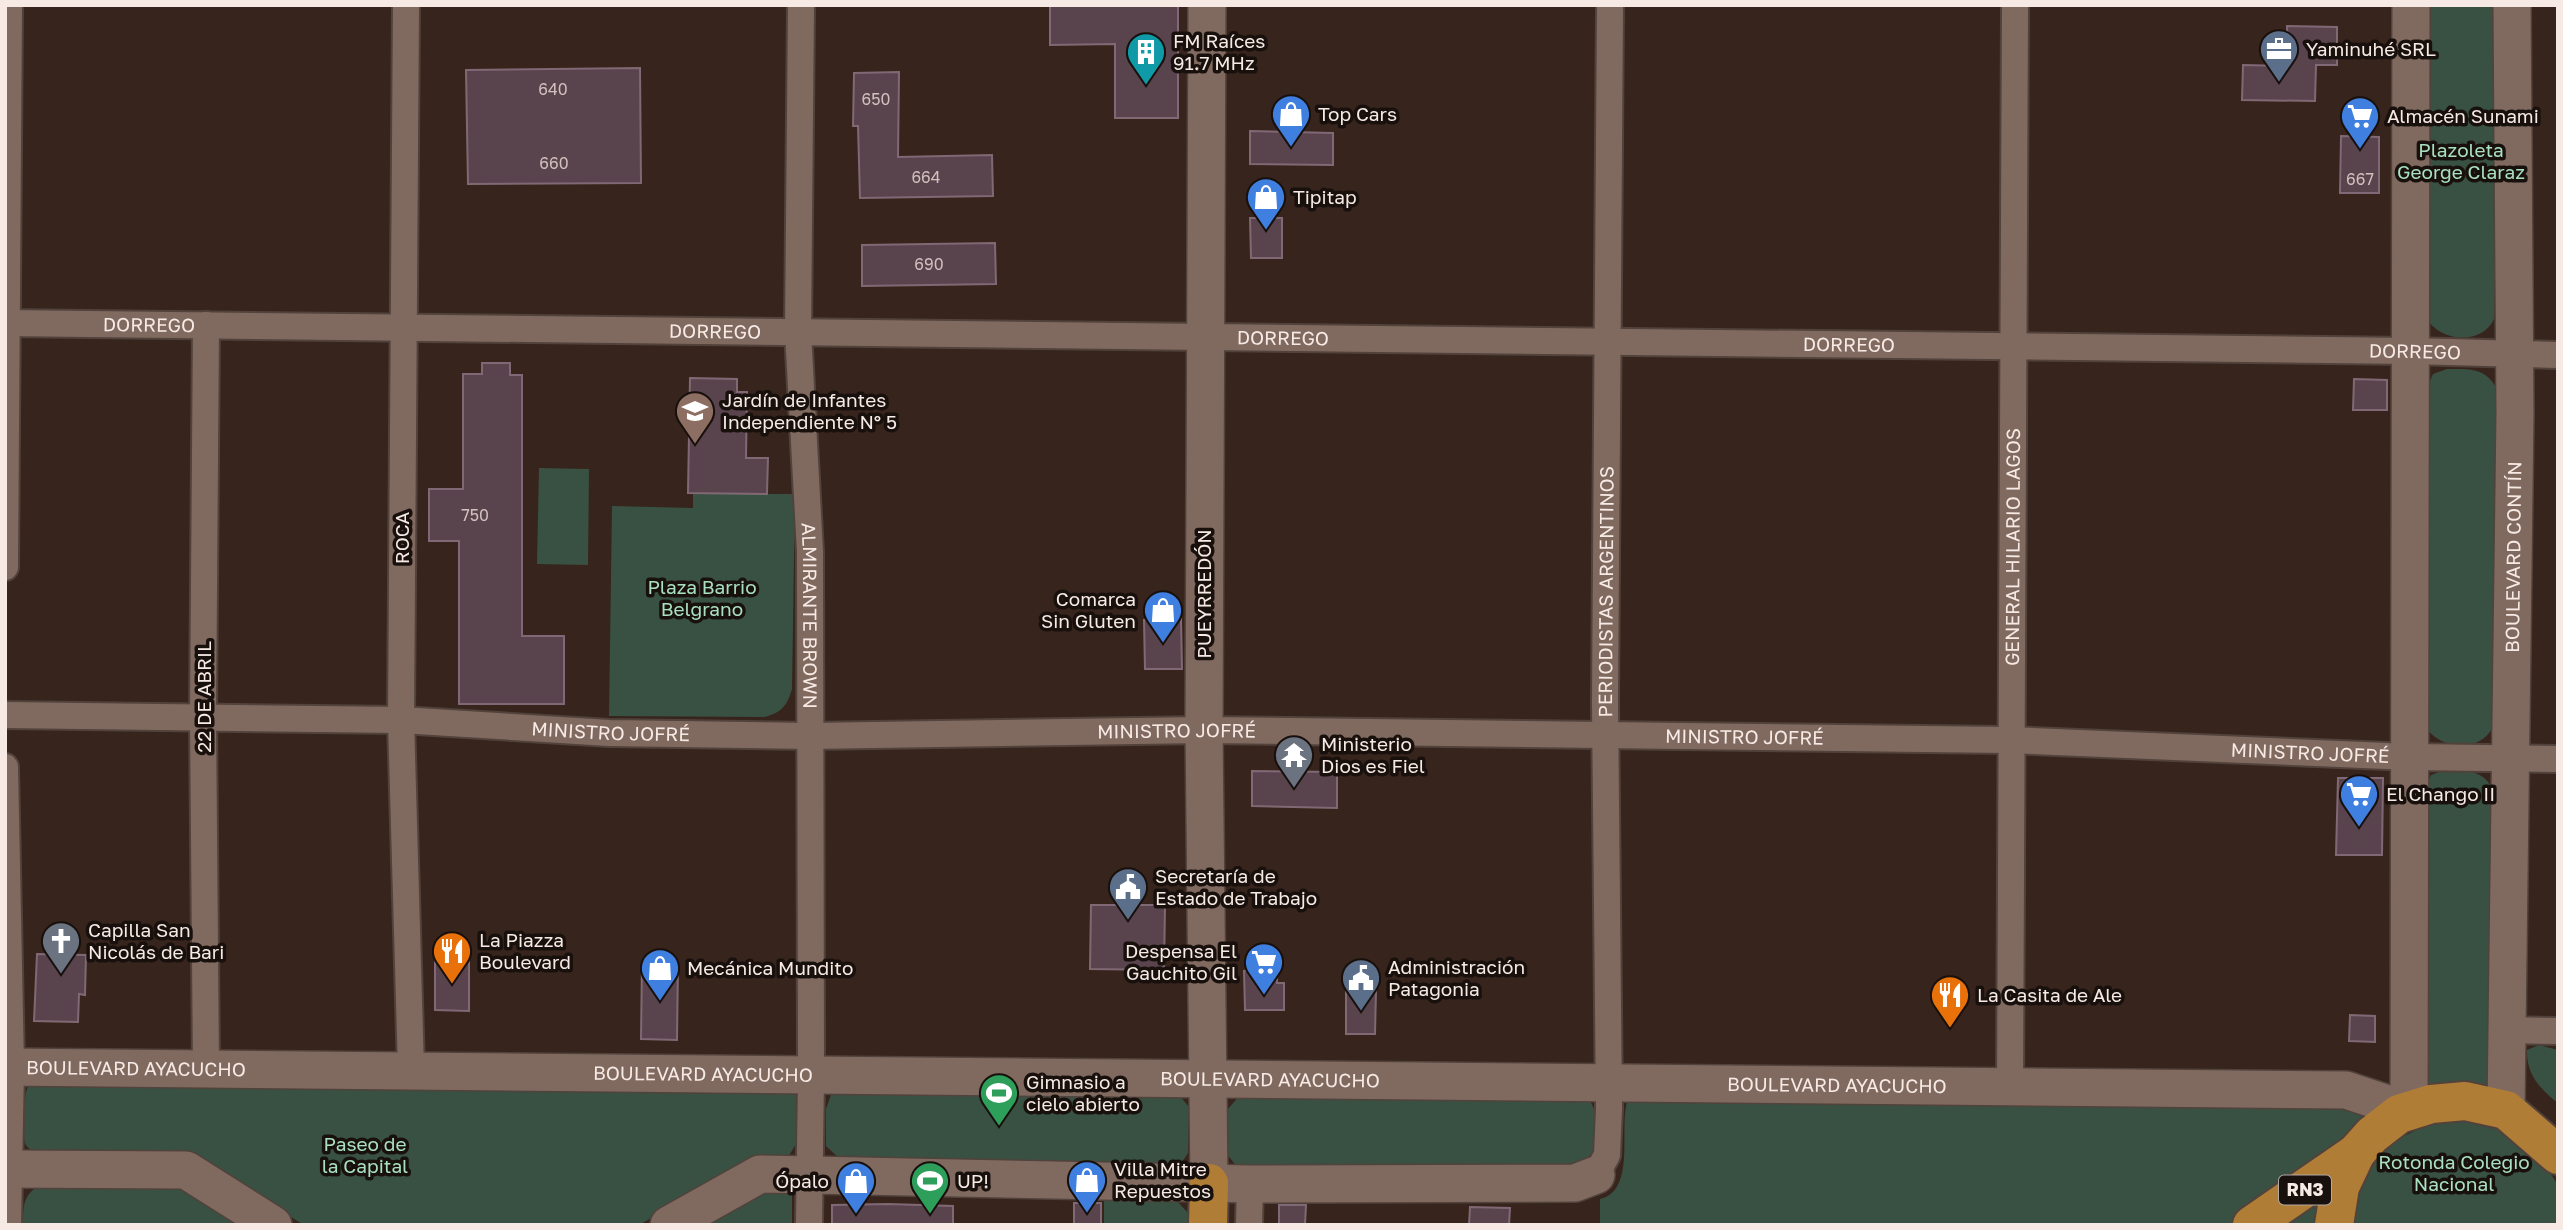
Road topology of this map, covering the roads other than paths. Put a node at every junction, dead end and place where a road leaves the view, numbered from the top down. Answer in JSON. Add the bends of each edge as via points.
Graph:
{"nodes":[{"id":1,"x":9,"y":5,"type":"edge"},
{"id":2,"x":406,"y":5,"type":"edge"},
{"id":3,"x":801,"y":5,"type":"edge"},
{"id":4,"x":1207,"y":5,"type":"edge"},
{"id":5,"x":1610,"y":5,"type":"edge"},
{"id":6,"x":2015,"y":5,"type":"edge"},
{"id":7,"x":2411,"y":5,"type":"edge"},
{"id":8,"x":2512,"y":5,"type":"edge"},
{"id":9,"x":6,"y":323,"type":"edge"},
{"id":10,"x":206,"y":325,"type":"junction"},
{"id":11,"x":404,"y":328,"type":"junction"},
{"id":12,"x":798,"y":332,"type":"junction"},
{"id":13,"x":1206,"y":337,"type":"junction"},
{"id":14,"x":1608,"y":341,"type":"junction"},
{"id":15,"x":2012,"y":346,"type":"junction"},
{"id":16,"x":2412,"y":351,"type":"junction"},
{"id":17,"x":2513,"y":355,"type":"junction"},
{"id":18,"x":2558,"y":355,"type":"edge"},
{"id":19,"x":5,"y":567,"type":"edge"},
{"id":20,"x":5,"y":715,"type":"edge"},
{"id":21,"x":203,"y":718,"type":"junction"},
{"id":22,"x":401,"y":720,"type":"junction"},
{"id":23,"x":1204,"y":730,"type":"junction"},
{"id":24,"x":1605,"y":735,"type":"junction"},
{"id":25,"x":810,"y":736,"type":"junction"},
{"id":26,"x":2010,"y":740,"type":"junction"},
{"id":27,"x":2410,"y":757,"type":"junction"},
{"id":28,"x":2511,"y":758,"type":"junction"},
{"id":29,"x":2558,"y":759,"type":"edge"},
{"id":30,"x":5,"y":767,"type":"edge"},
{"id":31,"x":2506,"y":1030,"type":"junction"},
{"id":32,"x":2558,"y":1031,"type":"edge"},
{"id":33,"x":8,"y":1067,"type":"edge"},
{"id":34,"x":206,"y":1069,"type":"junction"},
{"id":35,"x":411,"y":1070,"type":"junction"},
{"id":36,"x":811,"y":1076,"type":"junction"},
{"id":37,"x":1209,"y":1080,"type":"junction"},
{"id":38,"x":1608,"y":1084,"type":"junction"},
{"id":39,"x":2010,"y":1089,"type":"junction"},
{"id":40,"x":2407,"y":1110,"type":"junction"},
{"id":41,"x":2510,"y":1112,"type":"junction"},
{"id":42,"x":2558,"y":1121,"type":"edge"},
{"id":43,"x":2356,"y":1153,"type":"junction"},
{"id":44,"x":2558,"y":1155,"type":"edge"},
{"id":45,"x":6,"y":1169,"type":"edge"},
{"id":46,"x":810,"y":1174,"type":"junction"},
{"id":47,"x":1596,"y":1175,"type":"joint"},
{"id":48,"x":1209,"y":1183,"type":"junction"},
{"id":49,"x":1250,"y":1184,"type":"junction"},
{"id":50,"x":8,"y":1225,"type":"edge"},
{"id":51,"x":273,"y":1225,"type":"edge"},
{"id":52,"x":669,"y":1225,"type":"edge"},
{"id":53,"x":808,"y":1225,"type":"edge"},
{"id":54,"x":1208,"y":1225,"type":"edge"},
{"id":55,"x":1250,"y":1225,"type":"edge"},
{"id":56,"x":2252,"y":1225,"type":"edge"},
{"id":57,"x":2334,"y":1225,"type":"edge"}],
"edges":[{"from":1,"to":9,"type":"street"},
{"from":2,"to":11,"type":"street","name":"ROCA"},
{"from":3,"to":12,"type":"street","name":"ALMIRANTE BROWN"},
{"from":4,"to":13,"type":"main road","name":"PUEYRREDÓN"},
{"from":5,"to":14,"type":"street","name":"PERIODISTAS ARGENTINOS"},
{"from":6,"to":15,"type":"street","name":"GENERAL HILARIO LAGOS"},
{"from":7,"to":16,"type":"main road"},
{"from":8,"to":17,"type":"main road","name":"BOULEVARD CONTÍN"},
{"from":9,"to":10,"type":"street","name":"DORREGO"},
{"from":9,"to":19,"type":"street"},
{"from":10,"to":11,"type":"street","name":"DORREGO"},
{"from":10,"to":21,"type":"street","name":"22 DE ABRIL"},
{"from":11,"to":12,"type":"street","name":"DORREGO"},
{"from":11,"to":22,"type":"street","name":"ROCA"},
{"from":12,"to":13,"type":"street","name":"DORREGO"},
{"from":12,"to":25,"type":"street","name":"ALMIRANTE BROWN","via":[[810,551]]},
{"from":13,"to":14,"type":"street","name":"DORREGO"},
{"from":13,"to":23,"type":"main road","name":"PUEYRREDÓN"},
{"from":14,"to":15,"type":"street","name":"DORREGO"},
{"from":14,"to":24,"type":"street","name":"PERIODISTAS ARGENTINOS"},
{"from":15,"to":16,"type":"street","name":"DORREGO"},
{"from":15,"to":26,"type":"street","name":"GENERAL HILARIO LAGOS"},
{"from":16,"to":17,"type":"street","name":"DORREGO"},
{"from":16,"to":27,"type":"main road"},
{"from":17,"to":18,"type":"street","name":"DORREGO"},
{"from":17,"to":28,"type":"main road","name":"BOULEVARD CONTÍN"},
{"from":20,"to":21,"type":"street","name":"MINISTRO JOFRÉ"},
{"from":21,"to":22,"type":"street","name":"MINISTRO JOFRÉ"},
{"from":21,"to":34,"type":"street","name":"22 DE ABRIL"},
{"from":22,"to":25,"type":"street","name":"MINISTRO JOFRÉ","via":[[609,733]]},
{"from":22,"to":35,"type":"street","name":"ROCA"},
{"from":23,"to":24,"type":"street","name":"MINISTRO JOFRÉ"},
{"from":23,"to":25,"type":"street","name":"MINISTRO JOFRÉ"},
{"from":23,"to":37,"type":"main road","name":"PUEYRREDÓN"},
{"from":24,"to":26,"type":"street","name":"MINISTRO JOFRÉ"},
{"from":24,"to":38,"type":"street","name":"PERIODISTAS ARGENTINOS"},
{"from":25,"to":36,"type":"street","name":"ALMIRANTE BROWN"},
{"from":26,"to":27,"type":"street","name":"MINISTRO JOFRÉ"},
{"from":26,"to":39,"type":"street","name":"GENERAL HILARIO LAGOS"},
{"from":27,"to":28,"type":"street","name":"MINISTRO JOFRÉ"},
{"from":27,"to":40,"type":"main road"},
{"from":28,"to":29,"type":"street","name":"MINISTRO JOFRÉ"},
{"from":28,"to":31,"type":"main road","name":"BOULEVARD CONTÍN"},
{"from":30,"to":33,"type":"street"},
{"from":31,"to":32,"type":"street"},
{"from":31,"to":41,"type":"main road","name":"BOULEVARD CONTÍN"},
{"from":33,"to":34,"type":"main road","name":"BOULEVARD AYACUCHO"},
{"from":33,"to":45,"type":"street"},
{"from":34,"to":35,"type":"main road","name":"BOULEVARD AYACUCHO"},
{"from":35,"to":36,"type":"main road","name":"BOULEVARD AYACUCHO"},
{"from":36,"to":37,"type":"main road","name":"BOULEVARD AYACUCHO"},
{"from":36,"to":46,"type":"street","name":"ALMIRANTE BROWN"},
{"from":37,"to":38,"type":"main road","name":"BOULEVARD AYACUCHO"},
{"from":37,"to":48,"type":"main road","name":"PUEYRREDÓN"},
{"from":38,"to":39,"type":"main road","name":"BOULEVARD AYACUCHO"},
{"from":38,"to":47,"type":"street","name":"PERIODISTAS ARGENTINOS","via":[[1607,1155]]},
{"from":39,"to":40,"type":"main road","name":"BOULEVARD AYACUCHO","via":[[2346,1090]]},
{"from":40,"to":41,"type":"highway","number":"RN3","via":[[2465,1101]]},
{"from":40,"to":43,"type":"highway","number":"RN3"},
{"from":41,"to":42,"type":"highway","number":"RN3"},
{"from":41,"to":44,"type":"highway"},
{"from":43,"to":56,"type":"highway","number":"RN3"},
{"from":43,"to":57,"type":"highway","number":"RN3","via":[[2340,1187]]},
{"from":45,"to":50,"type":"street"},
{"from":45,"to":51,"type":"main road","via":[[186,1170]]},
{"from":46,"to":48,"type":"main road"},
{"from":46,"to":52,"type":"main road","via":[[760,1174]]},
{"from":46,"to":53,"type":"street","name":"ALMIRANTE BROWN"},
{"from":47,"to":49,"type":"main road","via":[[1575,1183]]},
{"from":48,"to":49,"type":"main road"},
{"from":48,"to":54,"type":"highway"},
{"from":49,"to":55,"type":"street"}]}
